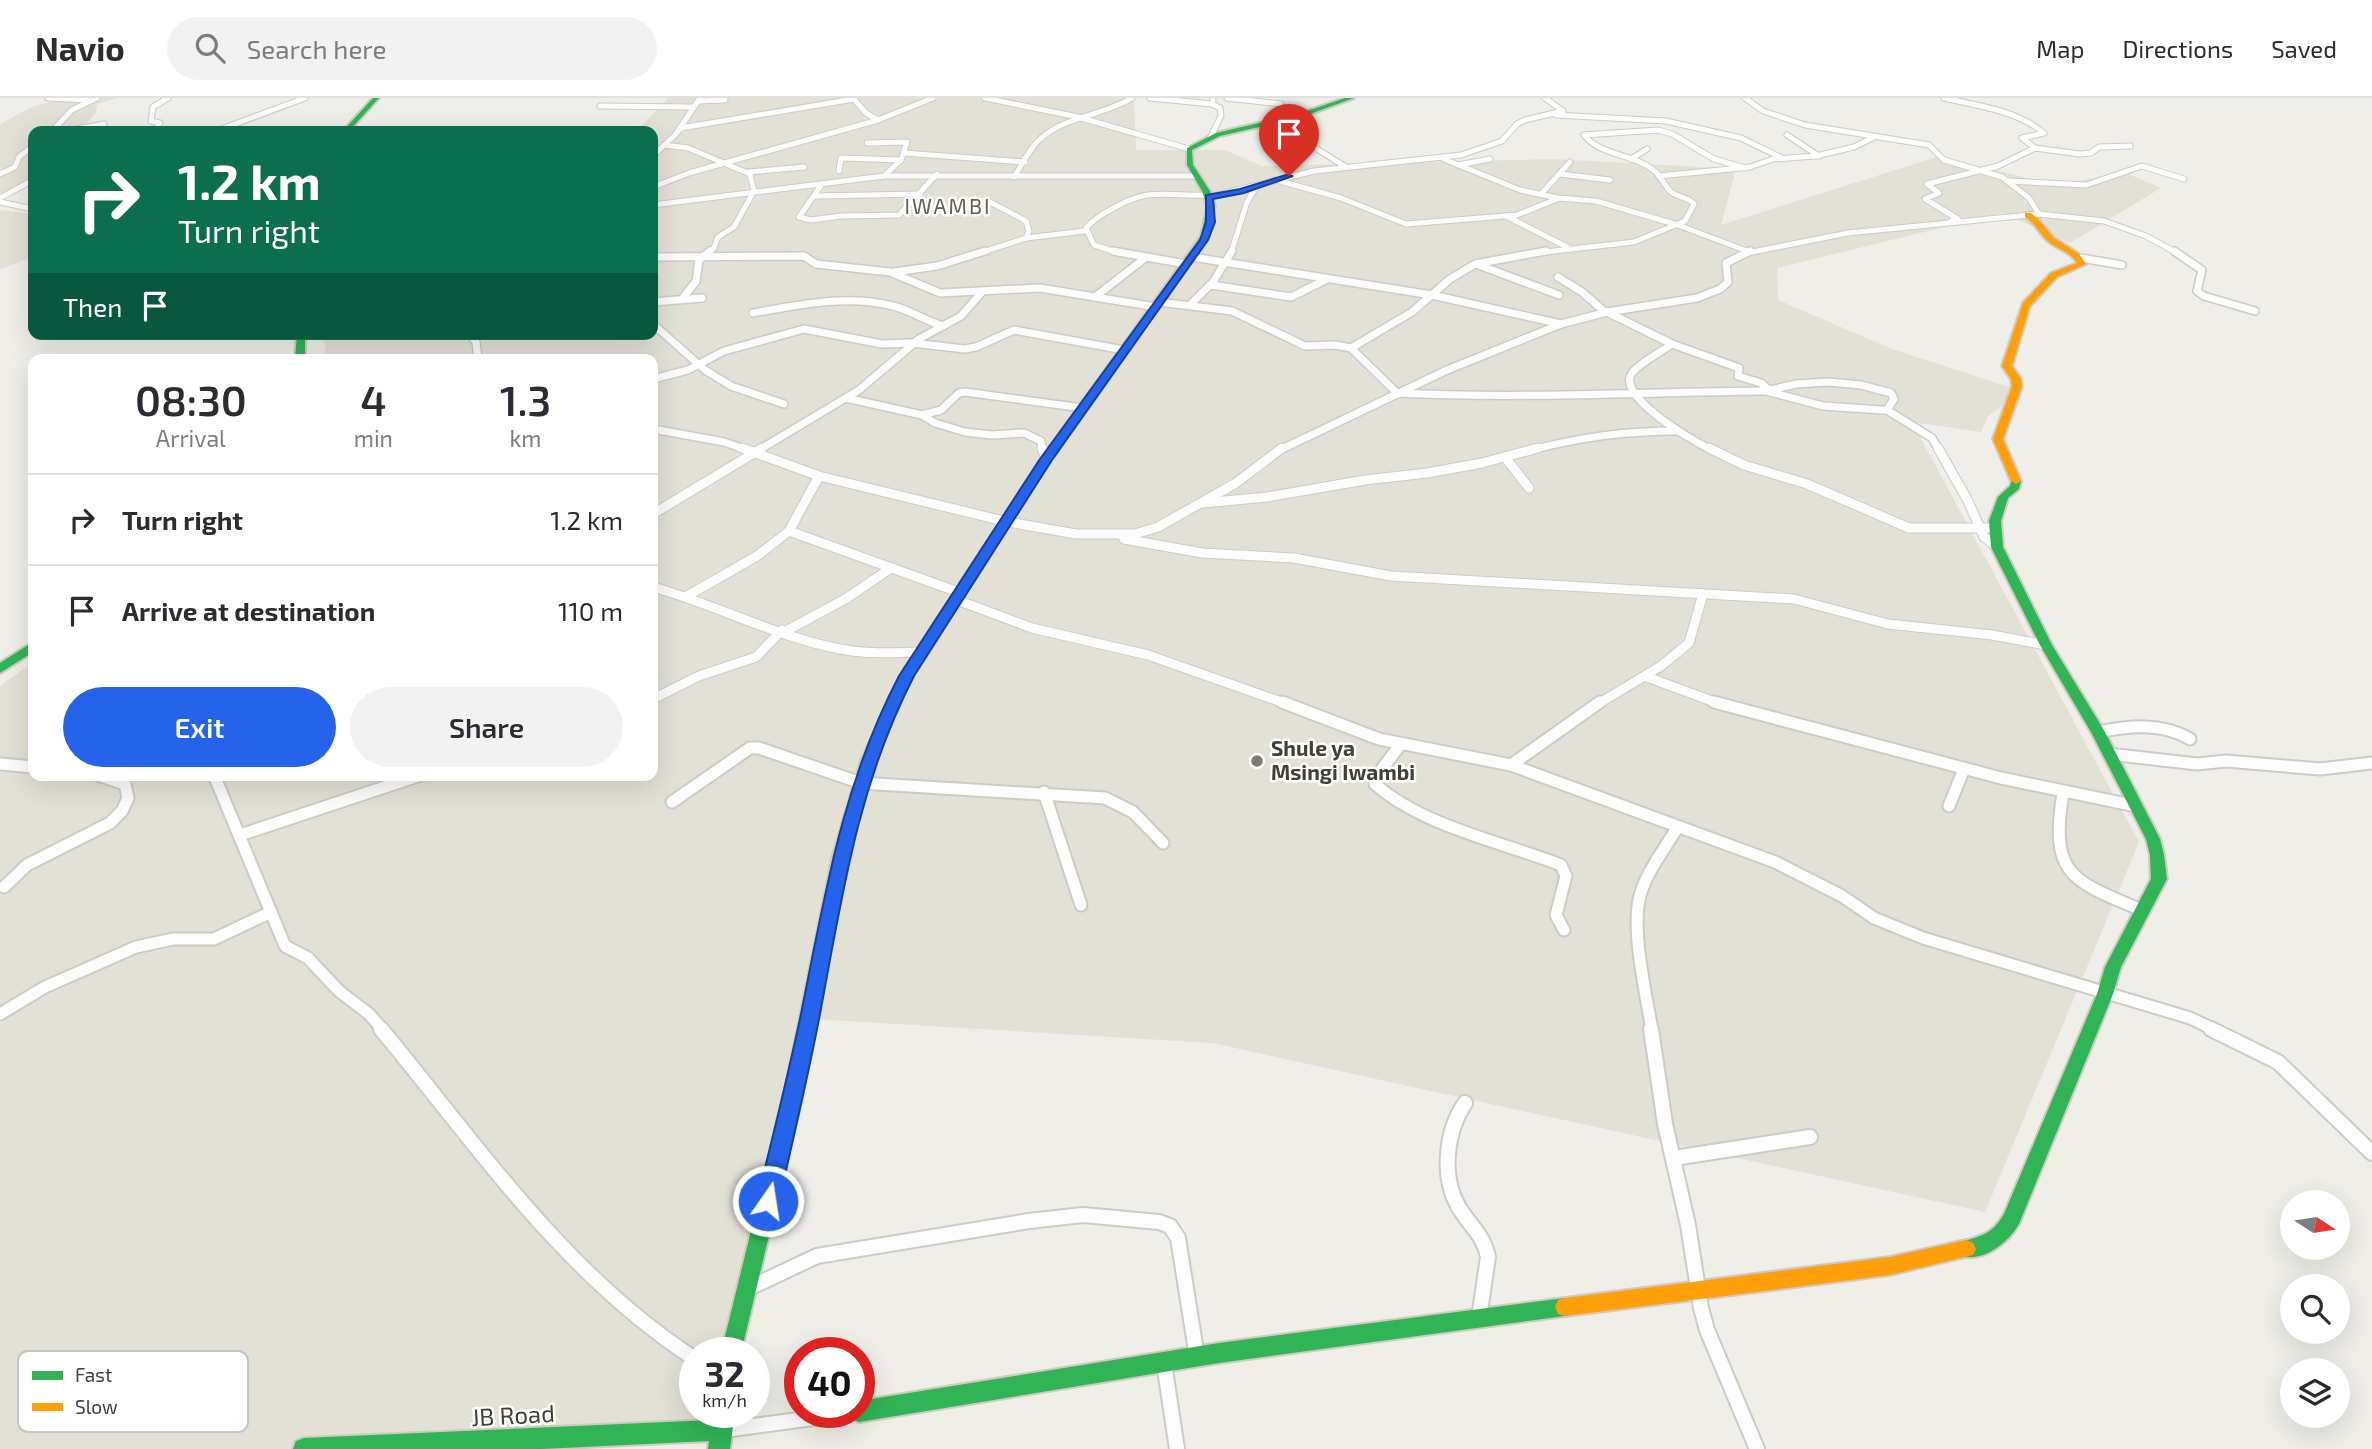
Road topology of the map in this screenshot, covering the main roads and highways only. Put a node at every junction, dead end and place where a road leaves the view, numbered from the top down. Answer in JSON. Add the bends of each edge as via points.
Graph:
{"nodes":[{"id":1,"x":376,"y":98,"type":"edge"},
{"id":2,"x":1351,"y":98,"type":"edge"},
{"id":3,"x":351,"y":126,"type":"edge"},
{"id":4,"x":2034,"y":215,"type":"road end"},
{"id":5,"x":28,"y":649,"type":"edge"},
{"id":6,"x":0,"y":669,"type":"edge"},
{"id":7,"x":735,"y":1337,"type":"edge"},
{"id":8,"x":875,"y":1409,"type":"edge"},
{"id":9,"x":724,"y":1430,"type":"joint"},
{"id":10,"x":304,"y":1449,"type":"edge"},
{"id":11,"x":719,"y":1449,"type":"edge"}],
"edges":[{"from":1,"to":3,"type":"main road"},
{"from":2,"to":7,"type":"main road","via":[[1210,138],[1189,149],[1188,161],[1208,196],[1210,222],[1204,240],[1046,459],[887,714],[860,783]]},
{"from":4,"to":8,"type":"main road","via":[[2052,242],[2081,258],[2080,266],[2054,275],[2026,305],[2007,366],[2017,386],[1998,439],[2017,482],[2003,497],[1988,527],[2046,645],[2098,732],[2153,839],[2159,880],[2113,967],[2012,1218],[1999,1239],[1890,1266],[1197,1357]]},
{"from":5,"to":6,"type":"main road"},
{"from":9,"to":10,"type":"main road","name":"JB Road"},
{"from":9,"to":11,"type":"main road"}]}
